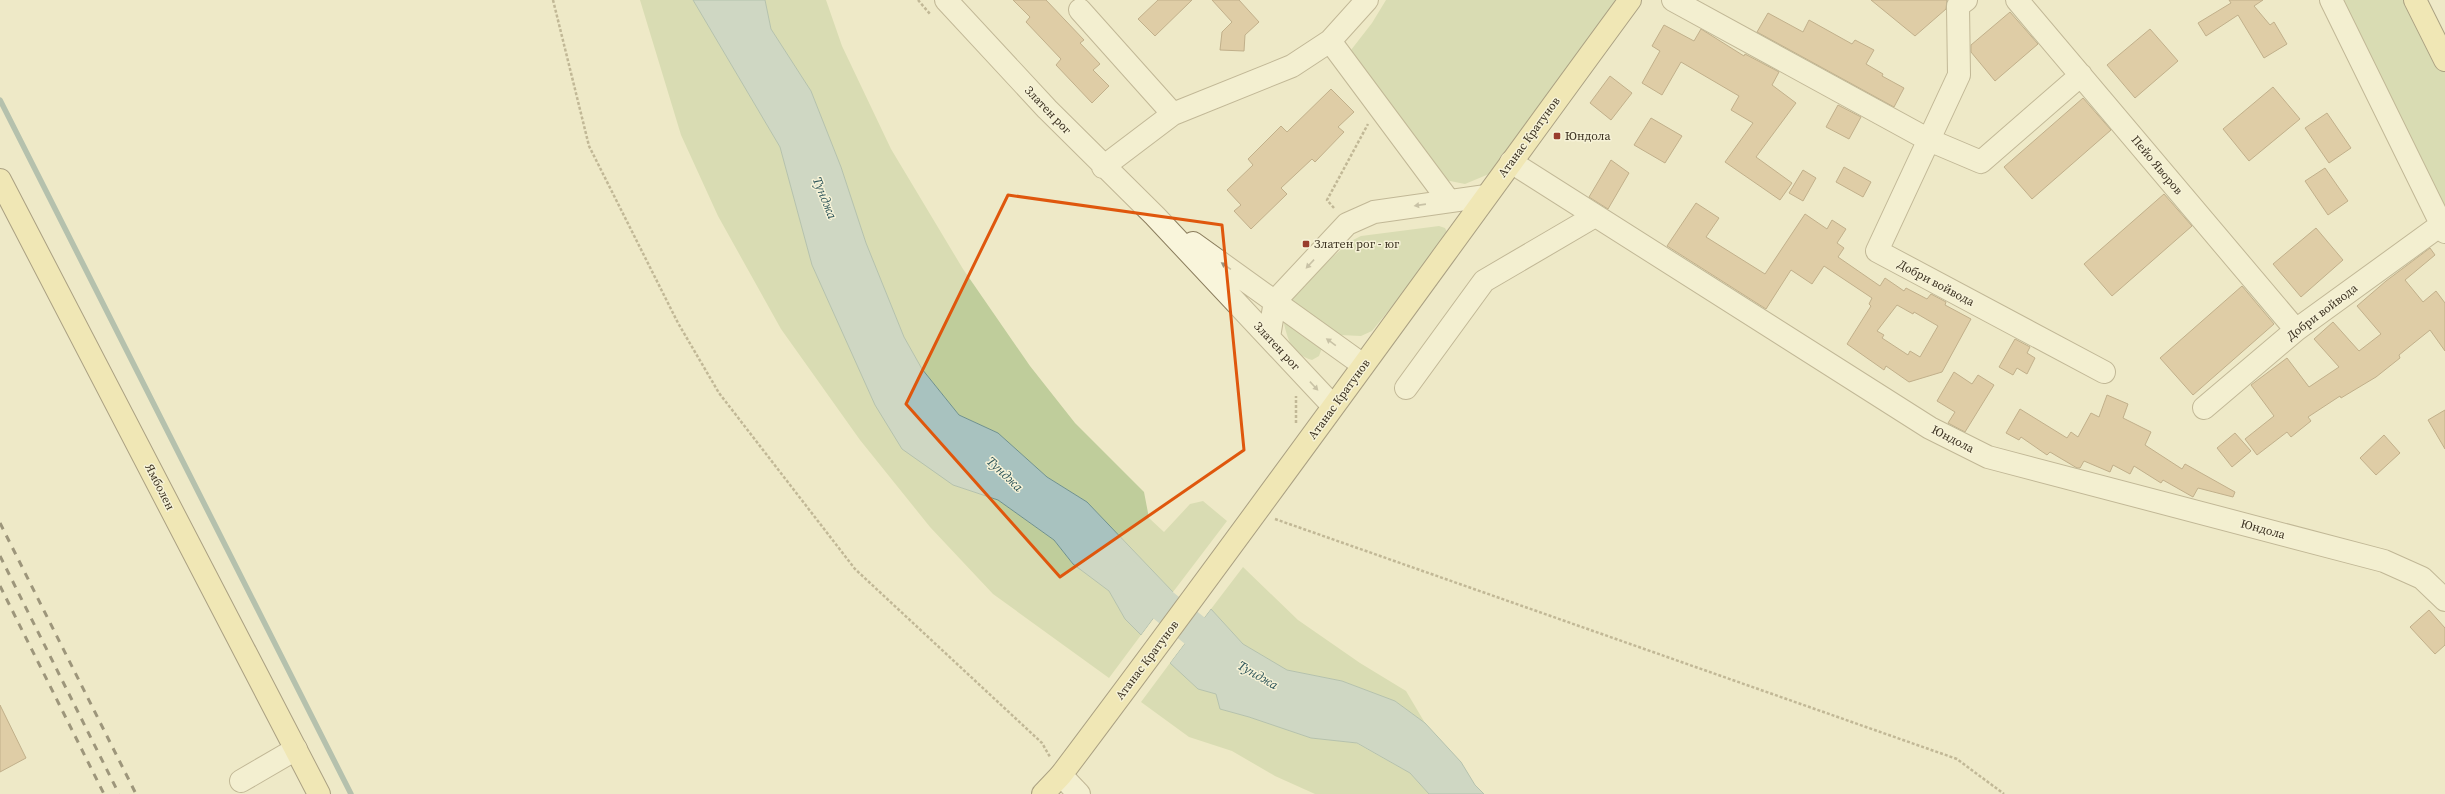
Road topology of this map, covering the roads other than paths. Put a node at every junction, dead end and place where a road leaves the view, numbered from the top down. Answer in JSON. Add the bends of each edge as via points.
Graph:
{"nodes":[{"id":1,"x":946,"y":0,"type":"edge"},
{"id":2,"x":1366,"y":0,"type":"edge"},
{"id":3,"x":1630,"y":0,"type":"edge"},
{"id":4,"x":1673,"y":0,"type":"edge"},
{"id":5,"x":1966,"y":0,"type":"edge"},
{"id":6,"x":2016,"y":0,"type":"edge"},
{"id":7,"x":2331,"y":0,"type":"edge"},
{"id":8,"x":2415,"y":0,"type":"edge"},
{"id":9,"x":1080,"y":10,"type":"dead end"},
{"id":10,"x":1330,"y":41,"type":"junction"},
{"id":11,"x":2445,"y":60,"type":"edge"},
{"id":12,"x":2081,"y":75,"type":"junction"},
{"id":13,"x":1173,"y":114,"type":"junction"},
{"id":14,"x":1929,"y":140,"type":"junction"},
{"id":15,"x":1511,"y":162,"type":"junction"},
{"id":16,"x":1103,"y":167,"type":"junction"},
{"id":17,"x":0,"y":180,"type":"edge"},
{"id":18,"x":1486,"y":196,"type":"junction"},
{"id":19,"x":1449,"y":201,"type":"junction"},
{"id":20,"x":1155,"y":216,"type":"junction"},
{"id":21,"x":1595,"y":216,"type":"junction"},
{"id":22,"x":2444,"y":226,"type":"edge"},
{"id":23,"x":1275,"y":301,"type":"junction"},
{"id":24,"x":2296,"y":330,"type":"junction"},
{"id":25,"x":1269,"y":337,"type":"junction"},
{"id":26,"x":1363,"y":365,"type":"junction"},
{"id":27,"x":2104,"y":372,"type":"dead end"},
{"id":28,"x":1406,"y":388,"type":"dead end"},
{"id":29,"x":1332,"y":406,"type":"junction"},
{"id":30,"x":2204,"y":408,"type":"dead end"},
{"id":31,"x":2445,"y":600,"type":"edge"},
{"id":32,"x":296,"y":749,"type":"junction"},
{"id":33,"x":1061,"y":775,"type":"junction"},
{"id":34,"x":241,"y":781,"type":"dead end"},
{"id":35,"x":320,"y":794,"type":"edge"},
{"id":36,"x":1043,"y":794,"type":"edge"},
{"id":37,"x":1079,"y":794,"type":"edge"}],
"edges":[{"from":1,"to":16,"type":"street","name":"Златен рог"},
{"from":2,"to":10,"type":"street"},
{"from":3,"to":15,"type":"main road","name":"Атанас Кратунов"},
{"from":4,"to":14,"type":"street"},
{"from":5,"to":14,"type":"street","name":"Добри войвода","via":[[1958,6],[1959,75]]},
{"from":6,"to":12,"type":"street","name":"Пейо Яворов"},
{"from":7,"to":22,"type":"street"},
{"from":8,"to":11,"type":"main road"},
{"from":9,"to":13,"type":"street"},
{"from":10,"to":13,"type":"street","via":[[1292,66]]},
{"from":10,"to":19,"type":"street"},
{"from":12,"to":14,"type":"street","via":[[1981,162]]},
{"from":12,"to":24,"type":"street","name":"Пейо Яворов"},
{"from":13,"to":16,"type":"street"},
{"from":14,"to":27,"type":"street","name":"Добри войвода","via":[[1877,252]]},
{"from":15,"to":18,"type":"main road","name":"Атанас Кратунов"},
{"from":15,"to":21,"type":"street","name":"Юндола"},
{"from":16,"to":20,"type":"street","name":"Златен рог"},
{"from":17,"to":32,"type":"main road","name":"Ямболен"},
{"from":18,"to":19,"type":"street"},
{"from":18,"to":26,"type":"main road","name":"Атанас Кратунов"},
{"from":19,"to":23,"type":"street","one_way":true,"via":[[1374,212],[1347,224]]},
{"from":23,"to":20,"type":"street","name":"Златен рог","one_way":true},
{"from":20,"to":25,"type":"street","name":"Златен рог"},
{"from":21,"to":28,"type":"street","via":[[1484,281]]},
{"from":21,"to":31,"type":"street","name":"Юндола","via":[[1930,428],[1988,457],[2384,561],[2422,578]]},
{"from":22,"to":24,"type":"street","name":"Добри войвода"},
{"from":23,"to":25,"type":"street"},
{"from":26,"to":23,"type":"street","name":"Златен рог","one_way":true},
{"from":24,"to":30,"type":"street","name":"Добри войвода"},
{"from":25,"to":29,"type":"street","name":"Златен рог","one_way":true},
{"from":26,"to":29,"type":"main road","name":"Атанас Кратунов"},
{"from":29,"to":33,"type":"main road","name":"Атанас Кратунов","via":[[1243,533]]},
{"from":32,"to":34,"type":"street"},
{"from":32,"to":35,"type":"main road","name":"Ямболен"},
{"from":33,"to":36,"type":"main road","name":"Атанас Кратунов"},
{"from":33,"to":37,"type":"street"}]}
